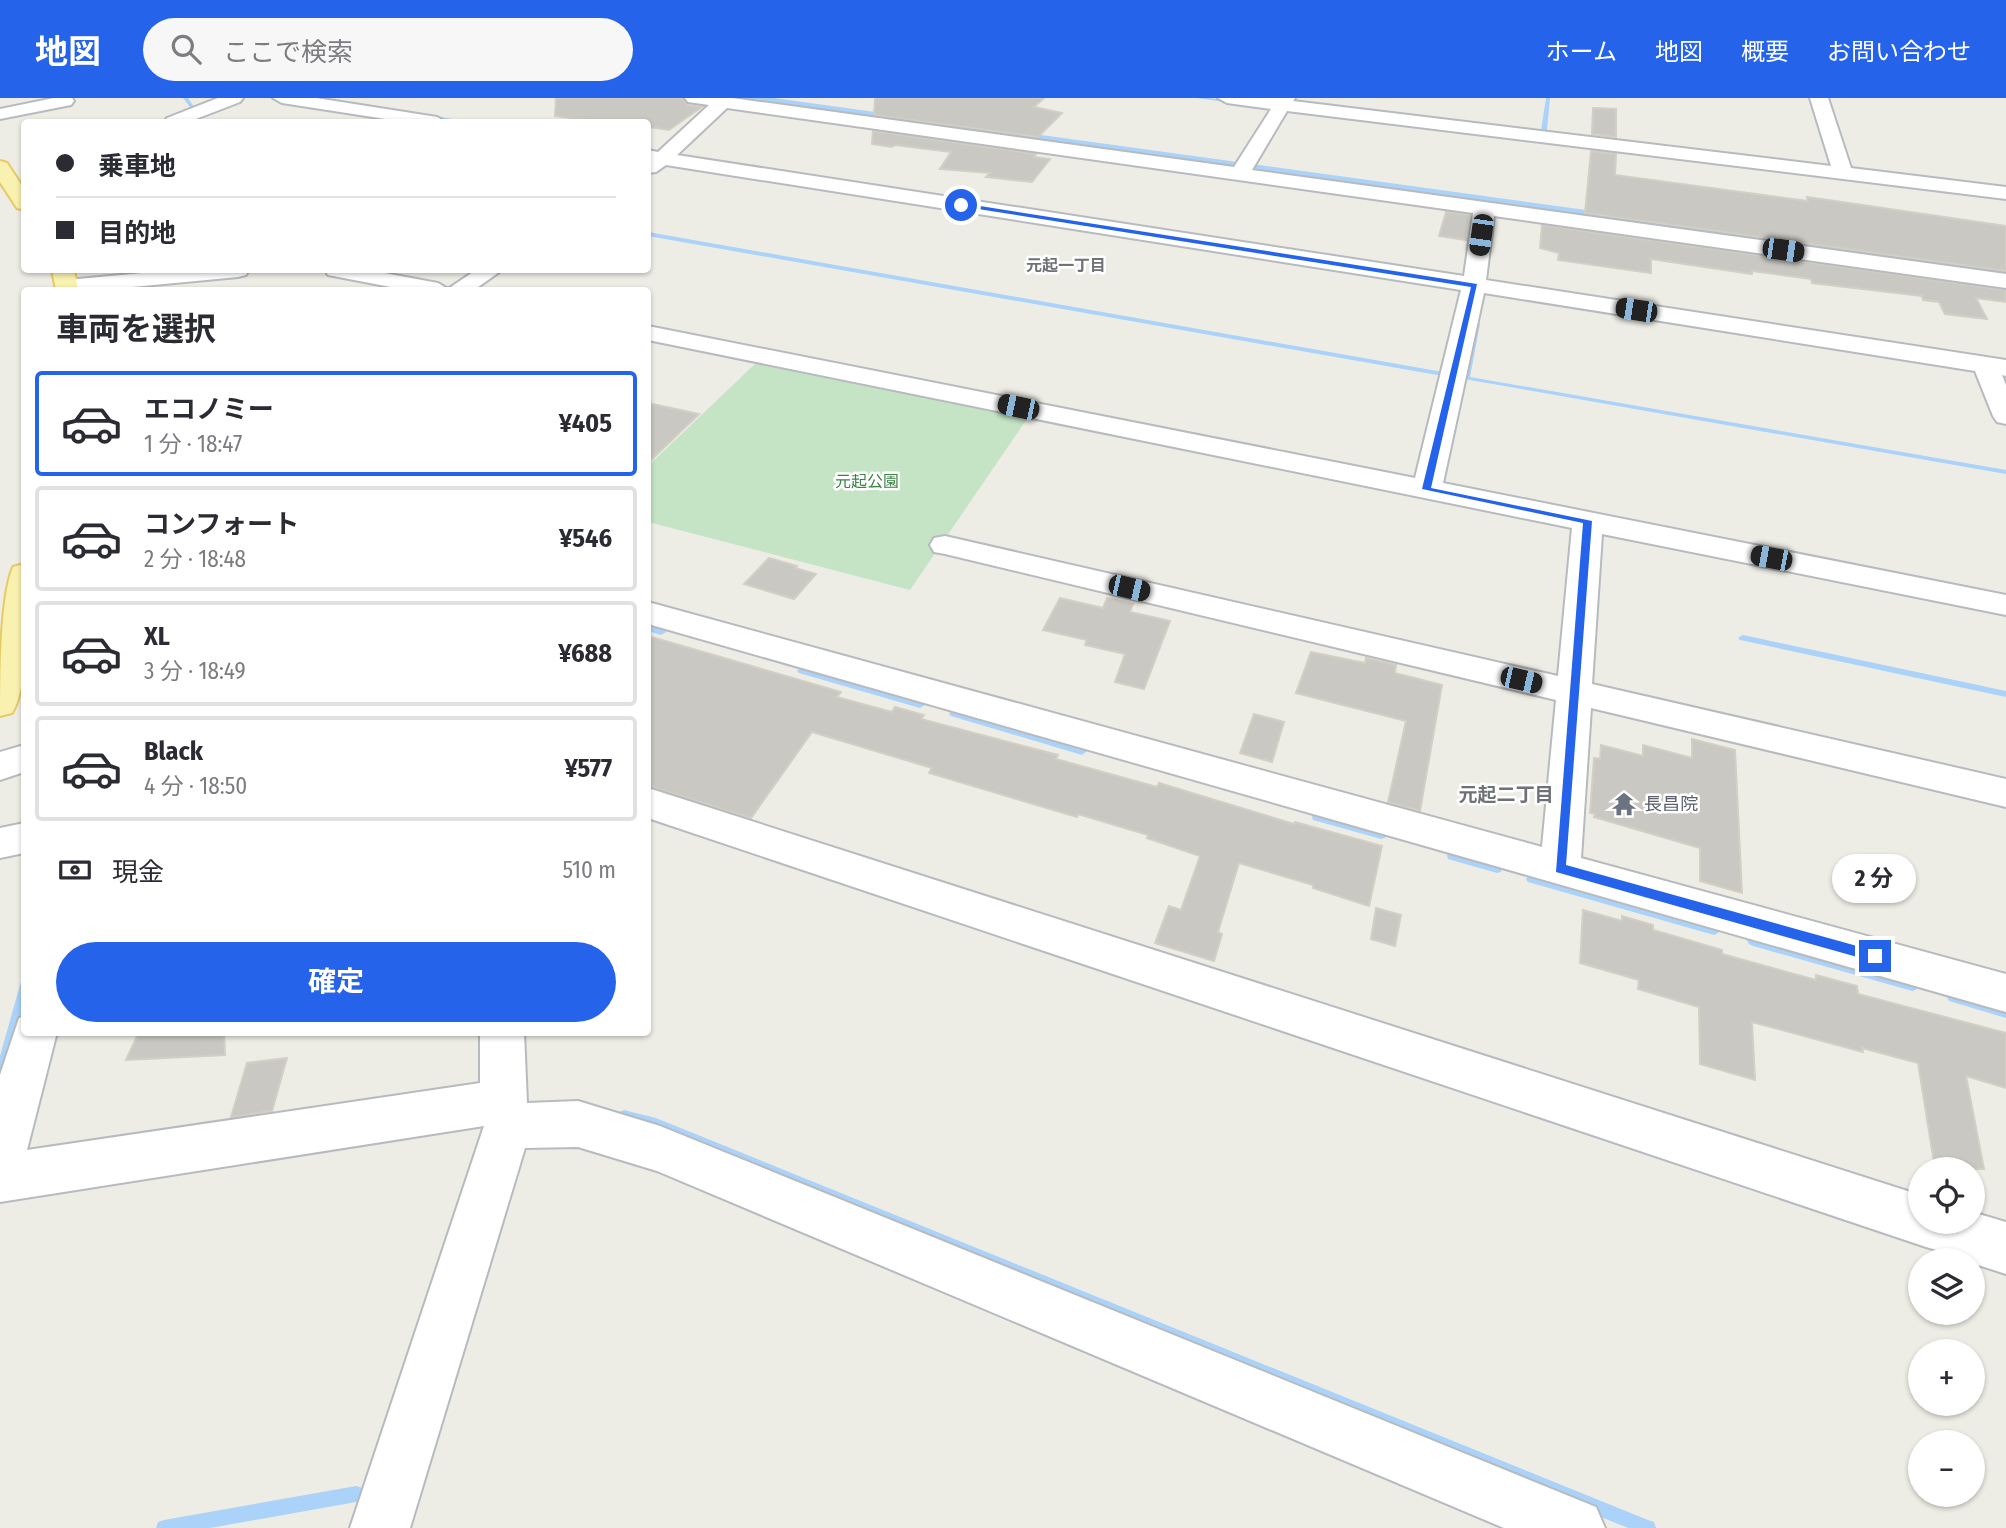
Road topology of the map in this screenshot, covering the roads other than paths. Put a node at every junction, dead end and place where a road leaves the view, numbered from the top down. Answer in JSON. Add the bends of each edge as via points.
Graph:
{"nodes":[{"id":1,"x":234,"y":98,"type":"edge"},
{"id":2,"x":282,"y":98,"type":"edge"},
{"id":3,"x":694,"y":98,"type":"edge"},
{"id":4,"x":826,"y":98,"type":"edge"},
{"id":5,"x":1227,"y":98,"type":"edge"},
{"id":6,"x":1819,"y":98,"type":"edge"},
{"id":7,"x":65,"y":101,"type":"dead end"},
{"id":8,"x":1284,"y":101,"type":"edge"},
{"id":9,"x":741,"y":102,"type":"edge"},
{"id":10,"x":881,"y":106,"type":"dead end"},
{"id":11,"x":13,"y":116,"type":"edge"},
{"id":12,"x":181,"y":119,"type":"edge"},
{"id":13,"x":418,"y":119,"type":"edge"},
{"id":14,"x":1226,"y":152,"type":"dead end"},
{"id":15,"x":653,"y":161,"type":"edge"},
{"id":16,"x":1294,"y":161,"type":"dead end"},
{"id":17,"x":1246,"y":165,"type":"junction"},
{"id":18,"x":0,"y":167,"type":"edge"},
{"id":19,"x":1843,"y":174,"type":"junction"},
{"id":20,"x":2006,"y":193,"type":"edge"},
{"id":21,"x":21,"y":199,"type":"edge"},
{"id":22,"x":1484,"y":209,"type":"junction"},
{"id":23,"x":204,"y":273,"type":"edge"},
{"id":24,"x":351,"y":273,"type":"edge"},
{"id":25,"x":486,"y":273,"type":"edge"},
{"id":26,"x":125,"y":280,"type":"edge"},
{"id":27,"x":2006,"y":281,"type":"edge"},
{"id":28,"x":65,"y":282,"type":"edge"},
{"id":29,"x":1474,"y":285,"type":"junction"},
{"id":30,"x":423,"y":287,"type":"edge"},
{"id":31,"x":464,"y":287,"type":"edge"},
{"id":32,"x":651,"y":334,"type":"edge"},
{"id":33,"x":1995,"y":367,"type":"edge"},
{"id":34,"x":2006,"y":415,"type":"edge"},
{"id":35,"x":1427,"y":489,"type":"junction"},
{"id":36,"x":1588,"y":521,"type":"junction"},
{"id":37,"x":945,"y":545,"type":"dead end"},
{"id":38,"x":21,"y":589,"type":"edge"},
{"id":39,"x":2006,"y":605,"type":"edge"},
{"id":40,"x":651,"y":614,"type":"edge"},
{"id":41,"x":1574,"y":692,"type":"junction"},
{"id":42,"x":0,"y":704,"type":"edge"},
{"id":43,"x":21,"y":760,"type":"edge"},
{"id":44,"x":0,"y":766,"type":"edge"},
{"id":45,"x":2006,"y":793,"type":"edge"},
{"id":46,"x":651,"y":804,"type":"edge"},
{"id":47,"x":21,"y":839,"type":"edge"},
{"id":48,"x":0,"y":844,"type":"edge"},
{"id":49,"x":1560,"y":868,"type":"junction"},
{"id":50,"x":2006,"y":993,"type":"edge"},
{"id":51,"x":34,"y":1036,"type":"edge"},
{"id":52,"x":502,"y":1036,"type":"edge"},
{"id":53,"x":506,"y":1114,"type":"junction"},
{"id":54,"x":0,"y":1159,"type":"edge"},
{"id":55,"x":0,"y":1178,"type":"edge"},
{"id":56,"x":1908,"y":1216,"type":"edge"},
{"id":57,"x":1963,"y":1234,"type":"edge"},
{"id":58,"x":2006,"y":1248,"type":"edge"},
{"id":59,"x":380,"y":1528,"type":"edge"},
{"id":60,"x":1575,"y":1528,"type":"edge"}],
"edges":[{"from":1,"to":12,"type":"street"},
{"from":2,"to":13,"type":"street"},
{"from":3,"to":9,"type":"street"},
{"from":4,"to":10,"type":"street"},
{"from":5,"to":8,"type":"street"},
{"from":6,"to":19,"type":"street"},
{"from":7,"to":11,"type":"street"},
{"from":8,"to":17,"type":"street"},
{"from":8,"to":19,"type":"street"},
{"from":9,"to":15,"type":"street"},
{"from":9,"to":17,"type":"street"},
{"from":14,"to":17,"type":"street"},
{"from":15,"to":29,"type":"street"},
{"from":16,"to":17,"type":"street"},
{"from":17,"to":22,"type":"street"},
{"from":18,"to":21,"type":"main road"},
{"from":19,"to":20,"type":"street"},
{"from":22,"to":27,"type":"street"},
{"from":22,"to":29,"type":"street"},
{"from":23,"to":26,"type":"street"},
{"from":24,"to":30,"type":"street"},
{"from":25,"to":31,"type":"street"},
{"from":26,"to":28,"type":"street"},
{"from":29,"to":33,"type":"street"},
{"from":29,"to":35,"type":"street"},
{"from":32,"to":35,"type":"street"},
{"from":33,"to":34,"type":"street"},
{"from":35,"to":36,"type":"street"},
{"from":36,"to":39,"type":"street"},
{"from":36,"to":41,"type":"street"},
{"from":37,"to":41,"type":"street"},
{"from":38,"to":42,"type":"main road"},
{"from":40,"to":49,"type":"street"},
{"from":41,"to":45,"type":"street"},
{"from":41,"to":49,"type":"street"},
{"from":43,"to":44,"type":"street"},
{"from":46,"to":56,"type":"street"},
{"from":47,"to":48,"type":"street"},
{"from":49,"to":50,"type":"street"},
{"from":51,"to":54,"type":"street"},
{"from":52,"to":53,"type":"street"},
{"from":53,"to":55,"type":"street"},
{"from":53,"to":59,"type":"street"},
{"from":53,"to":60,"type":"street","via":[[578,1124],[660,1149]]},
{"from":57,"to":58,"type":"street"}]}
